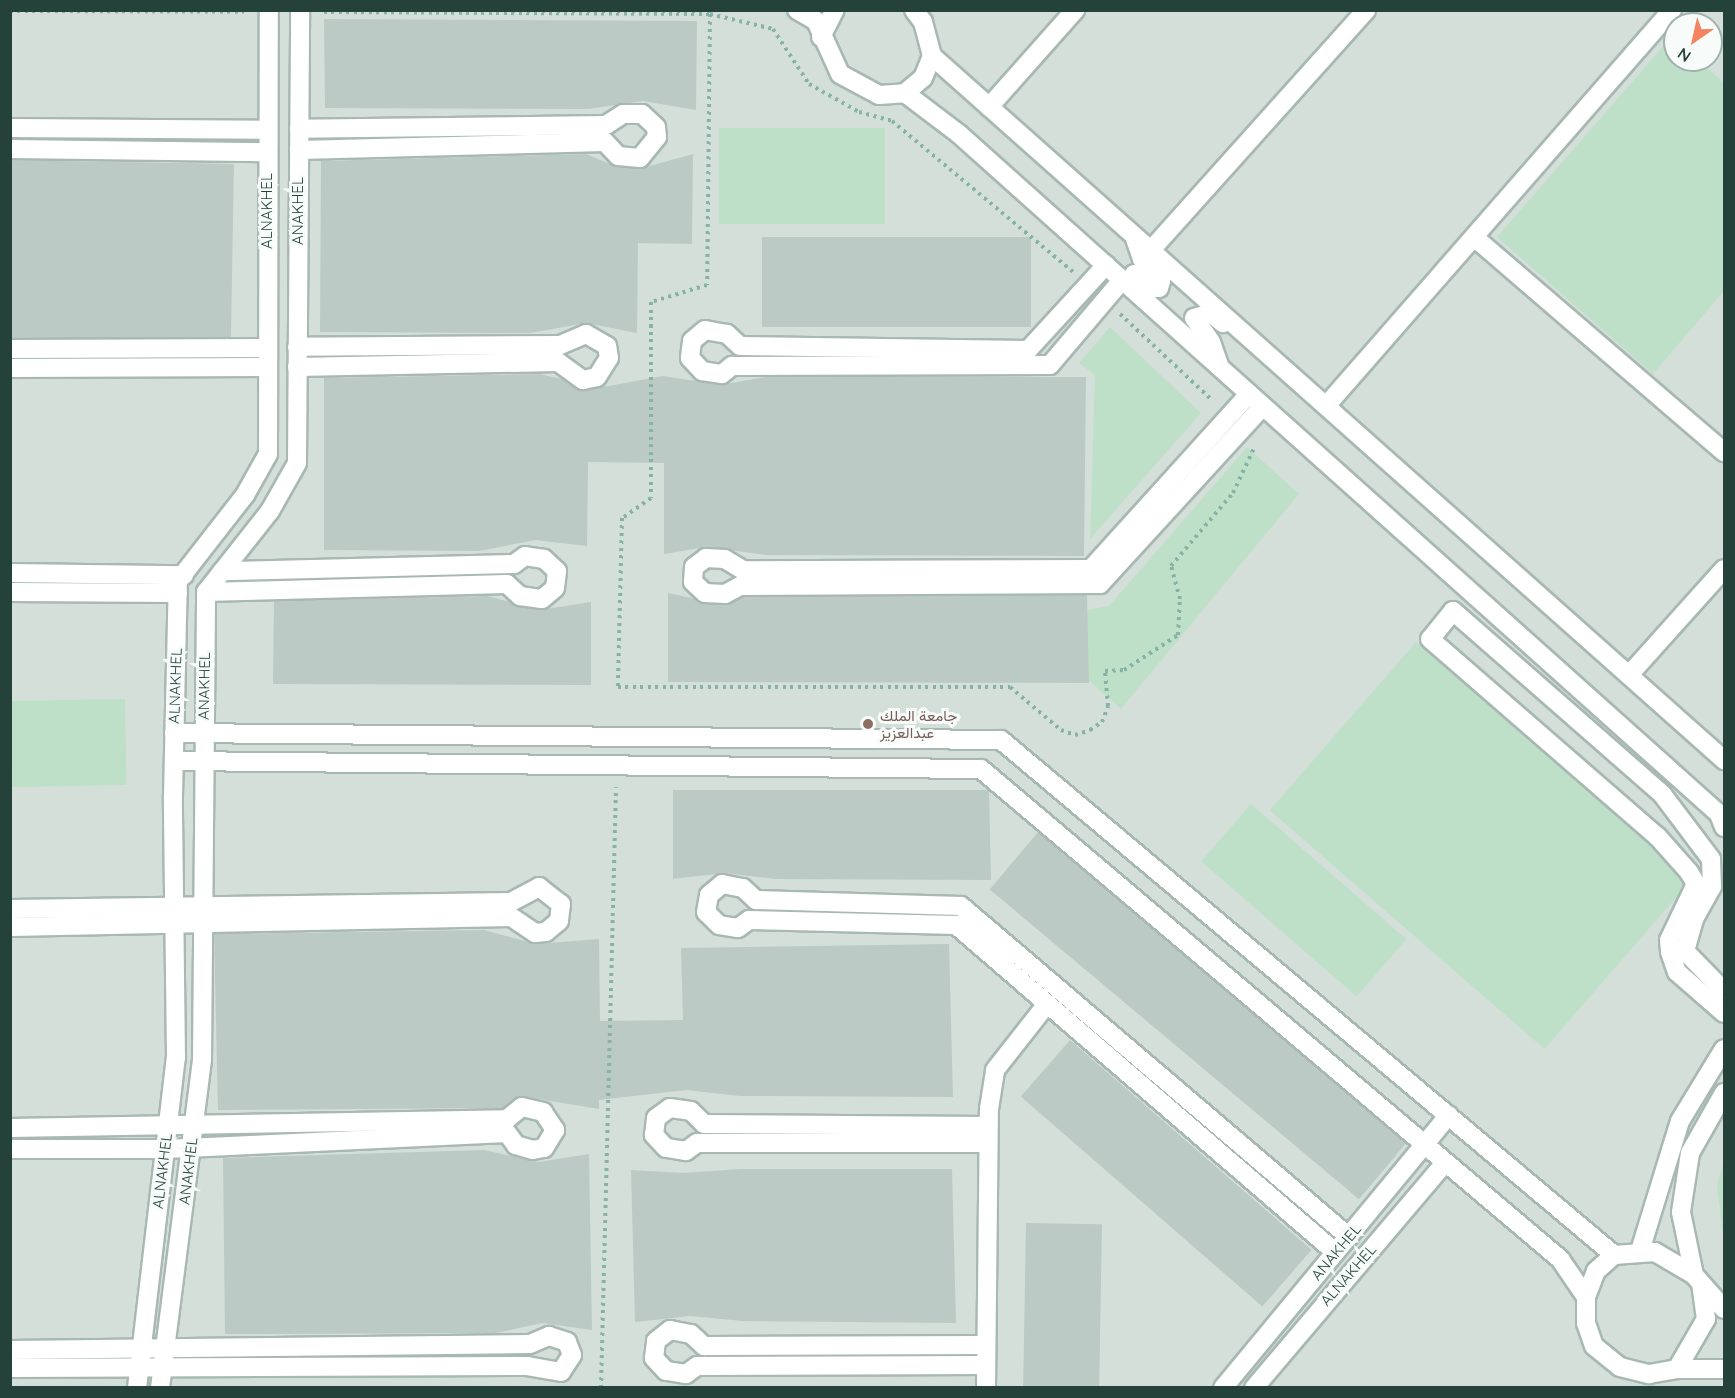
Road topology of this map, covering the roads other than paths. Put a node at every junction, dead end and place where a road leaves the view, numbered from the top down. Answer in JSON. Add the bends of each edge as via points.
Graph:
{"nodes":[{"id":1,"x":269,"y":10,"type":"edge"},
{"id":2,"x":300,"y":10,"type":"edge"},
{"id":3,"x":797,"y":10,"type":"edge"},
{"id":4,"x":835,"y":10,"type":"edge"},
{"id":5,"x":914,"y":10,"type":"edge"},
{"id":6,"x":1075,"y":10,"type":"edge"},
{"id":7,"x":1366,"y":10,"type":"edge"},
{"id":8,"x":1672,"y":10,"type":"edge"},
{"id":9,"x":821,"y":37,"type":"junction"},
{"id":10,"x":932,"y":56,"type":"junction"},
{"id":11,"x":905,"y":93,"type":"junction"},
{"id":12,"x":989,"y":107,"type":"junction"},
{"id":13,"x":10,"y":128,"type":"edge"},
{"id":14,"x":299,"y":129,"type":"junction"},
{"id":15,"x":267,"y":130,"type":"junction"},
{"id":16,"x":10,"y":149,"type":"edge"},
{"id":17,"x":299,"y":150,"type":"junction"},
{"id":18,"x":267,"y":152,"type":"junction"},
{"id":19,"x":1134,"y":235,"type":"junction"},
{"id":20,"x":1474,"y":237,"type":"junction"},
{"id":21,"x":1150,"y":250,"type":"junction"},
{"id":22,"x":1090,"y":251,"type":"junction"},
{"id":23,"x":1106,"y":265,"type":"junction"},
{"id":24,"x":1122,"y":280,"type":"junction"},
{"id":25,"x":297,"y":347,"type":"junction"},
{"id":26,"x":1259,"y":347,"type":"junction"},
{"id":27,"x":266,"y":348,"type":"junction"},
{"id":28,"x":10,"y":349,"type":"edge"},
{"id":29,"x":267,"y":367,"type":"junction"},
{"id":30,"x":10,"y":368,"type":"edge"},
{"id":31,"x":297,"y":368,"type":"junction"},
{"id":32,"x":1221,"y":368,"type":"junction"},
{"id":33,"x":1256,"y":400,"type":"junction"},
{"id":34,"x":1326,"y":406,"type":"junction"},
{"id":35,"x":1725,"y":452,"type":"edge"},
{"id":36,"x":1725,"y":569,"type":"edge"},
{"id":37,"x":222,"y":571,"type":"junction"},
{"id":38,"x":10,"y":573,"type":"edge"},
{"id":39,"x":184,"y":575,"type":"junction"},
{"id":40,"x":10,"y":592,"type":"edge"},
{"id":41,"x":206,"y":592,"type":"junction"},
{"id":42,"x":178,"y":593,"type":"junction"},
{"id":43,"x":1629,"y":675,"type":"junction"},
{"id":44,"x":174,"y":733,"type":"junction"},
{"id":45,"x":202,"y":734,"type":"junction"},
{"id":46,"x":1725,"y":760,"type":"edge"},
{"id":47,"x":175,"y":761,"type":"junction"},
{"id":48,"x":202,"y":764,"type":"junction"},
{"id":49,"x":1725,"y":827,"type":"edge"},
{"id":50,"x":10,"y":909,"type":"edge"},
{"id":51,"x":201,"y":911,"type":"junction"},
{"id":52,"x":174,"y":918,"type":"junction"},
{"id":53,"x":10,"y":927,"type":"edge"},
{"id":54,"x":1725,"y":991,"type":"edge"},
{"id":55,"x":1047,"y":1004,"type":"junction"},
{"id":56,"x":1725,"y":1013,"type":"edge"},
{"id":57,"x":1725,"y":1049,"type":"edge"},
{"id":58,"x":1725,"y":1093,"type":"edge"},
{"id":59,"x":1449,"y":1115,"type":"junction"},
{"id":60,"x":193,"y":1125,"type":"junction"},
{"id":61,"x":168,"y":1127,"type":"junction"},
{"id":62,"x":10,"y":1128,"type":"edge"},
{"id":63,"x":988,"y":1135,"type":"junction"},
{"id":64,"x":192,"y":1144,"type":"junction"},
{"id":65,"x":1424,"y":1147,"type":"junction"},
{"id":66,"x":10,"y":1149,"type":"edge"},
{"id":67,"x":165,"y":1149,"type":"junction"},
{"id":68,"x":1444,"y":1164,"type":"junction"},
{"id":69,"x":1349,"y":1237,"type":"junction"},
{"id":70,"x":1640,"y":1251,"type":"junction"},
{"id":71,"x":1335,"y":1252,"type":"junction"},
{"id":72,"x":1614,"y":1255,"type":"junction"},
{"id":73,"x":1698,"y":1279,"type":"junction"},
{"id":74,"x":1586,"y":1297,"type":"junction"},
{"id":75,"x":1725,"y":1309,"type":"edge"},
{"id":76,"x":986,"y":1345,"type":"junction"},
{"id":77,"x":165,"y":1348,"type":"junction"},
{"id":78,"x":10,"y":1350,"type":"edge"},
{"id":79,"x":140,"y":1359,"type":"junction"},
{"id":80,"x":986,"y":1365,"type":"junction"},
{"id":81,"x":10,"y":1368,"type":"edge"},
{"id":82,"x":162,"y":1369,"type":"junction"},
{"id":83,"x":1677,"y":1369,"type":"junction"},
{"id":84,"x":1725,"y":1369,"type":"edge"},
{"id":85,"x":137,"y":1388,"type":"edge"},
{"id":86,"x":160,"y":1388,"type":"edge"},
{"id":87,"x":986,"y":1388,"type":"edge"},
{"id":88,"x":1223,"y":1388,"type":"edge"},
{"id":89,"x":1254,"y":1388,"type":"edge"}],
"edges":[{"from":1,"to":15,"type":"street","name":"ALNAKHEL"},
{"from":2,"to":14,"type":"street","name":"ANAKHEL"},
{"from":3,"to":9,"type":"street","via":[[816,21]]},
{"from":4,"to":9,"type":"street"},
{"from":5,"to":10,"type":"street","via":[[923,22]]},
{"from":6,"to":12,"type":"street"},
{"from":7,"to":21,"type":"street"},
{"from":8,"to":20,"type":"street"},
{"from":9,"to":11,"type":"street","via":[[830,60],[852,84],[879,95]]},
{"from":10,"to":11,"type":"street","via":[[923,78]]},
{"from":10,"to":12,"type":"street"},
{"from":11,"to":22,"type":"street","via":[[959,134]]},
{"from":12,"to":19,"type":"street"},
{"from":13,"to":15,"type":"street"},
{"from":14,"to":17,"type":"street","name":"ANAKHEL"},
{"from":14,"to":17,"type":"street","via":[[606,125],[623,114],[642,114],[656,127],[657,137],[640,158],[618,156],[605,142]]},
{"from":15,"to":18,"type":"street","name":"ALNAKHEL"},
{"from":16,"to":18,"type":"street"},
{"from":17,"to":25,"type":"street","name":"ANAKHEL"},
{"from":18,"to":27,"type":"street","name":"ALNAKHEL"},
{"from":19,"to":21,"type":"street"},
{"from":19,"to":22,"type":"street","via":[[1142,260],[1161,280],[1159,288],[1150,288],[1107,250]]},
{"from":20,"to":34,"type":"street"},
{"from":20,"to":35,"type":"street"},
{"from":21,"to":26,"type":"street"},
{"from":22,"to":23,"type":"street"},
{"from":23,"to":24,"type":"street"},
{"from":23,"to":24,"type":"street","via":[[1028,350],[740,346],[727,334],[705,330],[692,341],[690,358],[702,371],[722,374],[732,366],[1050,364]]},
{"from":24,"to":32,"type":"street"},
{"from":25,"to":31,"type":"street","name":"ANAKHEL"},
{"from":25,"to":31,"type":"street","via":[[560,345],[586,334],[607,346],[609,358],[597,377],[583,380],[558,363]]},
{"from":26,"to":32,"type":"street","via":[[1211,313],[1202,312],[1194,318],[1211,342]]},
{"from":26,"to":34,"type":"street"},
{"from":27,"to":28,"type":"street"},
{"from":27,"to":29,"type":"street","name":"ALNAKHEL"},
{"from":29,"to":30,"type":"street"},
{"from":29,"to":39,"type":"street","name":"ALNAKHEL","via":[[268,454],[245,495]]},
{"from":31,"to":37,"type":"street","name":"ANAKHEL","via":[[297,463],[270,511]]},
{"from":32,"to":33,"type":"street"},
{"from":33,"to":33,"type":"street","via":[[1091,569],[743,570],[725,559],[706,558],[694,567],[693,582],[705,593],[724,594],[740,586],[1100,584]]},
{"from":33,"to":49,"type":"street","via":[[1719,814]]},
{"from":34,"to":43,"type":"street"},
{"from":36,"to":43,"type":"street"},
{"from":37,"to":41,"type":"street","name":"ANAKHEL"},
{"from":37,"to":41,"type":"street","via":[[514,564],[525,556],[544,559],[557,571],[555,588],[542,599],[520,596],[507,584]]},
{"from":38,"to":39,"type":"street"},
{"from":39,"to":42,"type":"street","name":"ALNAKHEL","via":[[178,581]]},
{"from":40,"to":42,"type":"street"},
{"from":41,"to":45,"type":"street","name":"ANAKHEL"},
{"from":42,"to":44,"type":"street","name":"ALNAKHEL"},
{"from":43,"to":46,"type":"street"},
{"from":44,"to":45,"type":"street"},
{"from":44,"to":47,"type":"street","name":"ALNAKHEL"},
{"from":45,"to":48,"type":"street","name":"ANAKHEL"},
{"from":45,"to":59,"type":"street","via":[[1001,740]]},
{"from":47,"to":48,"type":"street"},
{"from":47,"to":52,"type":"street","name":"ALNAKHEL"},
{"from":48,"to":51,"type":"street","name":"ANAKHEL"},
{"from":48,"to":65,"type":"street","via":[[981,769]]},
{"from":50,"to":52,"type":"street"},
{"from":51,"to":51,"type":"street","via":[[511,917],[535,933],[546,932],[559,921],[561,904],[539,887],[511,902]]},
{"from":51,"to":52,"type":"street"},
{"from":51,"to":60,"type":"street","name":"ANAKHEL","via":[[202,1060]]},
{"from":52,"to":53,"type":"street"},
{"from":52,"to":61,"type":"street","name":"ALNAKHEL","via":[[176,1058]]},
{"from":54,"to":56,"type":"street","via":[[1685,951],[1694,919],[1712,887],[1711,859],[1662,794],[1453,610],[1430,639],[1657,836],[1689,872],[1696,884],[1669,940],[1670,952],[1677,972]]},
{"from":55,"to":63,"type":"street","via":[[995,1070]]},
{"from":55,"to":69,"type":"street","via":[[956,925],[749,920],[738,928],[718,925],[706,912],[708,895],[722,884],[743,888],[756,900],[961,906]]},
{"from":55,"to":71,"type":"street"},
{"from":57,"to":70,"type":"street","via":[[1680,1121]]},
{"from":58,"to":73,"type":"street","via":[[1690,1153],[1681,1212]]},
{"from":59,"to":65,"type":"street","name":"ANAKHEL"},
{"from":59,"to":72,"type":"street"},
{"from":60,"to":61,"type":"street"},
{"from":60,"to":64,"type":"street","name":"ANAKHEL"},
{"from":60,"to":64,"type":"street","via":[[507,1119],[522,1107],[543,1112],[555,1130],[544,1148],[533,1150],[516,1145],[507,1133]]},
{"from":61,"to":62,"type":"street"},
{"from":61,"to":67,"type":"street","name":"ALNAKHEL"},
{"from":63,"to":63,"type":"street","via":[[704,1124],[691,1111],[670,1108],[656,1118],[654,1135],[666,1148],[686,1151],[697,1143]]},
{"from":63,"to":76,"type":"street"},
{"from":64,"to":67,"type":"street"},
{"from":64,"to":77,"type":"street","name":"ANAKHEL"},
{"from":65,"to":68,"type":"street"},
{"from":65,"to":69,"type":"street","name":"ANAKHEL"},
{"from":66,"to":67,"type":"street"},
{"from":67,"to":79,"type":"street","name":"ALNAKHEL"},
{"from":68,"to":74,"type":"street","via":[[1560,1260]]},
{"from":68,"to":89,"type":"street","name":"ALNAKHEL"},
{"from":69,"to":71,"type":"street","name":"ANAKHEL"},
{"from":70,"to":72,"type":"street"},
{"from":70,"to":73,"type":"street","via":[[1655,1252]]},
{"from":71,"to":88,"type":"street","name":"ANAKHEL"},
{"from":72,"to":74,"type":"street","via":[[1596,1271]]},
{"from":73,"to":75,"type":"street"},
{"from":73,"to":83,"type":"street","via":[[1706,1319]]},
{"from":74,"to":83,"type":"street","via":[[1586,1323],[1594,1346],[1620,1367],[1649,1374]]},
{"from":76,"to":80,"type":"street"},
{"from":76,"to":80,"type":"street","via":[[704,1346],[691,1334],[670,1330],[656,1341],[654,1358],[666,1371],[686,1374],[697,1366]]},
{"from":77,"to":79,"type":"street"},
{"from":77,"to":82,"type":"street","name":"ANAKHEL"},
{"from":77,"to":82,"type":"street","via":[[530,1344],[549,1336],[567,1342],[572,1355],[561,1372],[528,1366]]},
{"from":78,"to":79,"type":"street"},
{"from":79,"to":81,"type":"street"},
{"from":79,"to":82,"type":"street"},
{"from":79,"to":85,"type":"street","name":"ALNAKHEL"},
{"from":80,"to":87,"type":"street"},
{"from":82,"to":86,"type":"street","name":"ANAKHEL"},
{"from":83,"to":84,"type":"street"}]}
